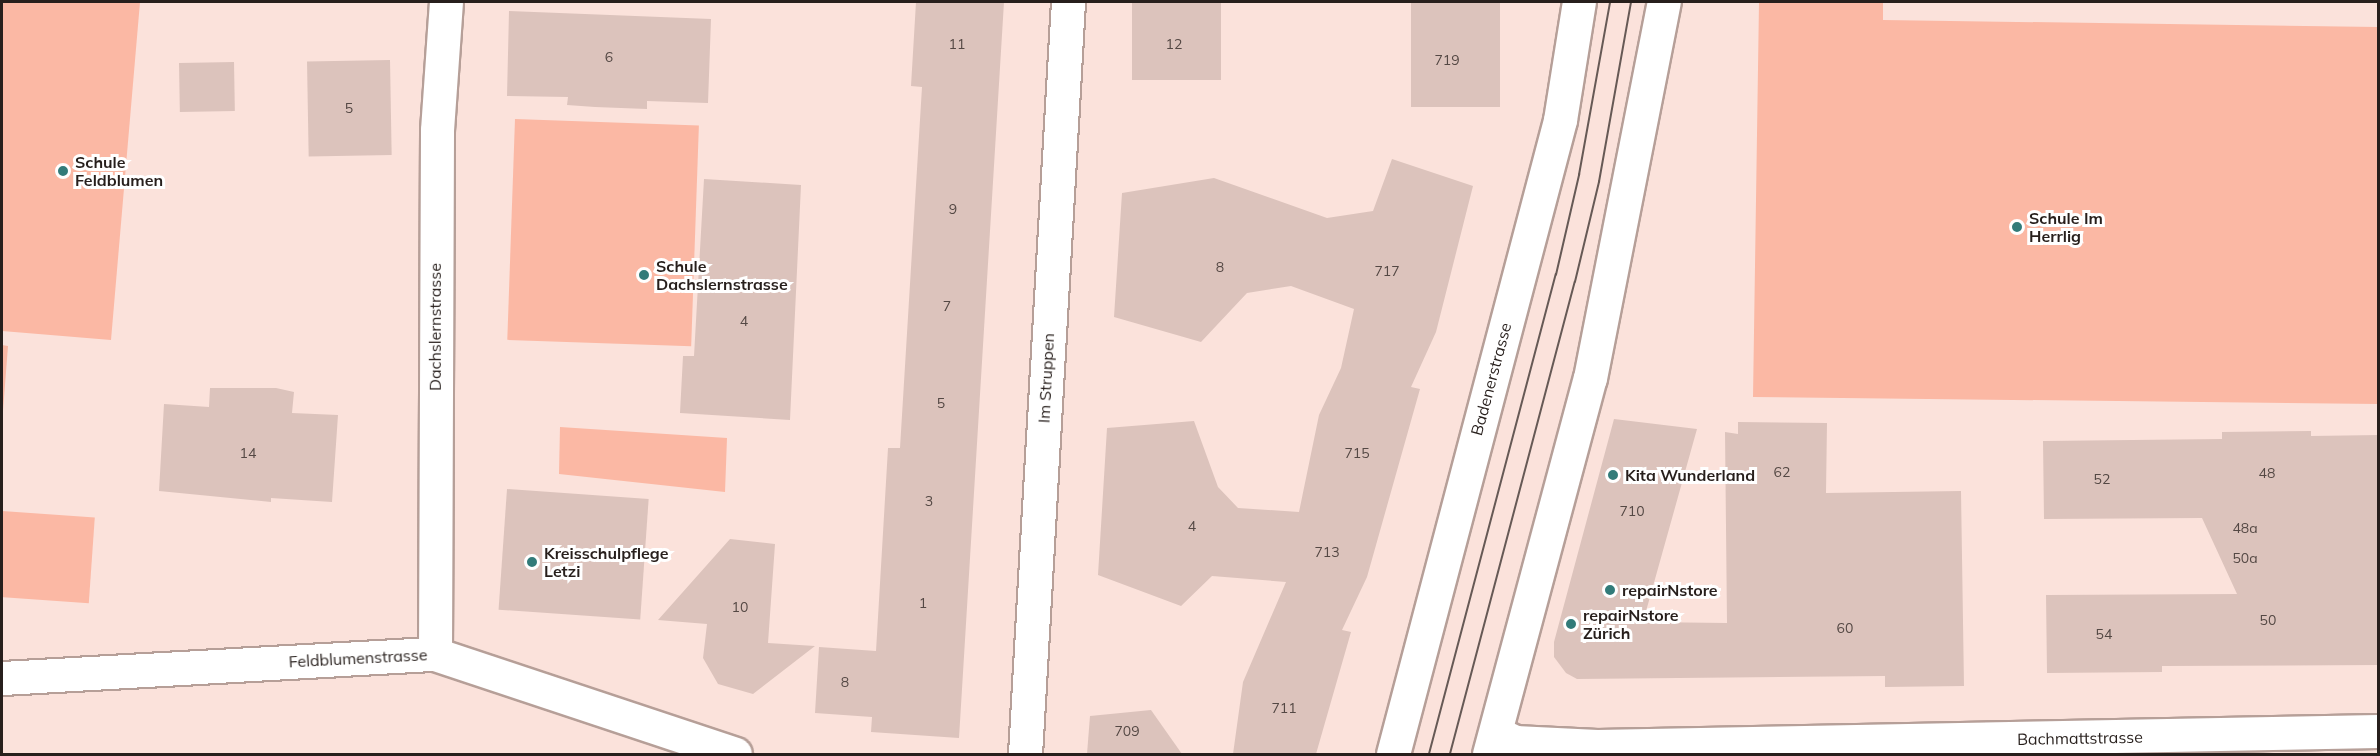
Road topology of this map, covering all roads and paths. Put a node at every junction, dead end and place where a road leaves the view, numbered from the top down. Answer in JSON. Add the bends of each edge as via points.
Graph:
{"nodes":[{"id":1,"x":446,"y":2,"type":"edge"},
{"id":2,"x":1068,"y":2,"type":"edge"},
{"id":3,"x":1579,"y":2,"type":"edge"},
{"id":4,"x":1664,"y":2,"type":"edge"},
{"id":5,"x":435,"y":654,"type":"junction"},
{"id":6,"x":2,"y":678,"type":"edge"},
{"id":7,"x":2379,"y":731,"type":"edge"},
{"id":8,"x":1493,"y":744,"type":"edge"},
{"id":9,"x":735,"y":754,"type":"edge"},
{"id":10,"x":1025,"y":754,"type":"edge"},
{"id":11,"x":1393,"y":754,"type":"edge"}],
"edges":[{"from":1,"to":5,"type":"street","name":"Dachslernstrasse","via":[[437,130]]},
{"from":2,"to":10,"type":"street","name":"Im Struppen"},
{"from":3,"to":11,"type":"street","name":"Badenerstrasse","via":[[1560,120]]},
{"from":4,"to":8,"type":"street","via":[[1590,378]]},
{"from":5,"to":6,"type":"street","name":"Feldblumenstrasse"},
{"from":5,"to":9,"type":"street","name":"Feldblumenstrasse"},
{"from":7,"to":8,"type":"street","name":"Bachmattstrasse","via":[[1597,747]]}]}
